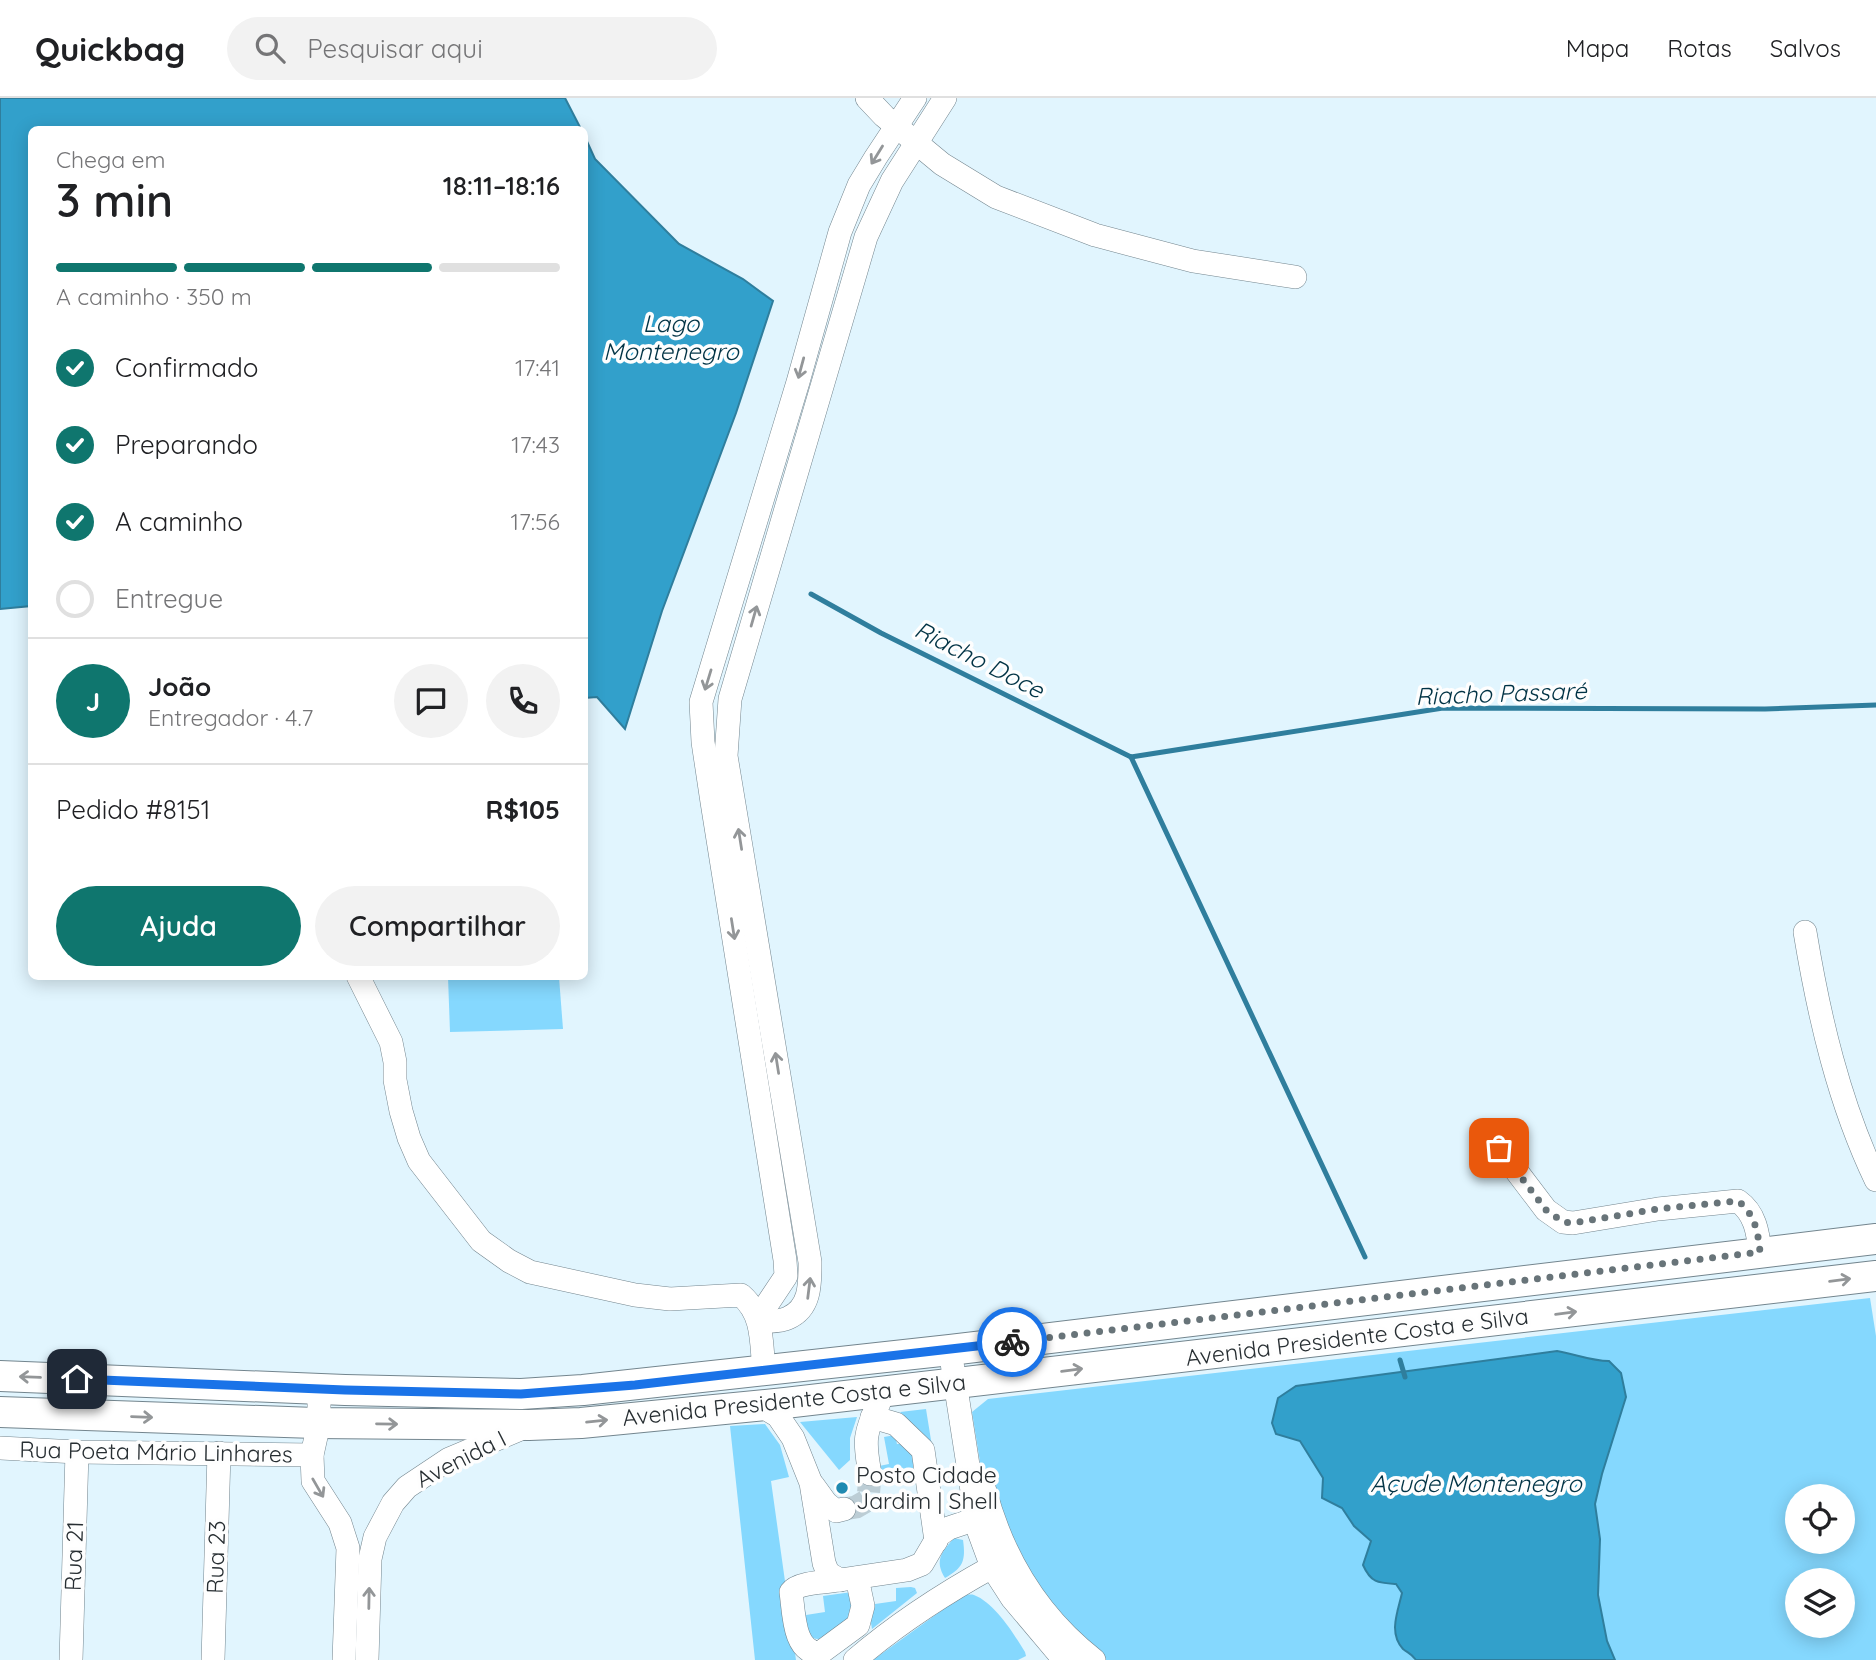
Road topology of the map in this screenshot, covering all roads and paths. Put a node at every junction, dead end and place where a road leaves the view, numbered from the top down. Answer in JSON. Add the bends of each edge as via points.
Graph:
{"nodes":[{"id":1,"x":867,"y":98,"type":"edge"},
{"id":2,"x":915,"y":98,"type":"edge"},
{"id":3,"x":946,"y":98,"type":"edge"},
{"id":4,"x":896,"y":125,"type":"junction"},
{"id":5,"x":917,"y":143,"type":"junction"},
{"id":6,"x":1295,"y":277,"type":"dead end"},
{"id":7,"x":1805,"y":932,"type":"dead end"},
{"id":8,"x":360,"y":980,"type":"edge"},
{"id":9,"x":1499,"y":1148,"type":"dead end"},
{"id":10,"x":1876,"y":1180,"type":"edge"},
{"id":11,"x":1876,"y":1239,"type":"edge"},
{"id":12,"x":1762,"y":1252,"type":"junction"},
{"id":13,"x":1876,"y":1276,"type":"edge"},
{"id":14,"x":1792,"y":1286,"type":"junction"},
{"id":15,"x":1742,"y":1293,"type":"junction"},
{"id":16,"x":759,"y":1322,"type":"junction"},
{"id":17,"x":950,"y":1350,"type":"junction"},
{"id":18,"x":764,"y":1371,"type":"junction"},
{"id":19,"x":0,"y":1376,"type":"edge"},
{"id":20,"x":956,"y":1383,"type":"junction"},
{"id":21,"x":319,"y":1389,"type":"junction"},
{"id":22,"x":878,"y":1404,"type":"junction"},
{"id":23,"x":760,"y":1405,"type":"junction"},
{"id":24,"x":0,"y":1412,"type":"edge"},
{"id":25,"x":972,"y":1412,"type":"dead end"},
{"id":26,"x":319,"y":1423,"type":"junction"},
{"id":27,"x":529,"y":1425,"type":"junction"},
{"id":28,"x":0,"y":1448,"type":"edge"},
{"id":29,"x":77,"y":1452,"type":"junction"},
{"id":30,"x":219,"y":1453,"type":"junction"},
{"id":31,"x":312,"y":1455,"type":"junction"},
{"id":32,"x":870,"y":1474,"type":"tunnel mouth"},
{"id":33,"x":811,"y":1483,"type":"junction"},
{"id":34,"x":844,"y":1509,"type":"dead end"},
{"id":35,"x":976,"y":1519,"type":"junction"},
{"id":36,"x":936,"y":1541,"type":"junction"},
{"id":37,"x":915,"y":1567,"type":"junction"},
{"id":38,"x":992,"y":1567,"type":"junction"},
{"id":39,"x":936,"y":1600,"type":"junction"},
{"id":40,"x":1060,"y":1658,"type":"edge"},
{"id":41,"x":71,"y":1660,"type":"edge"},
{"id":42,"x":212,"y":1660,"type":"edge"},
{"id":43,"x":344,"y":1660,"type":"edge"},
{"id":44,"x":367,"y":1660,"type":"edge"},
{"id":45,"x":855,"y":1660,"type":"edge"},
{"id":46,"x":1094,"y":1660,"type":"edge"}],
"edges":[{"from":1,"to":4,"type":"street"},
{"from":2,"to":4,"type":"street"},
{"from":3,"to":5,"type":"street"},
{"from":4,"to":5,"type":"street"},
{"from":4,"to":16,"type":"street","one_way":true,"via":[[859,185],[840,232],[701,702],[712,802],[785,1260],[786,1276]]},
{"from":5,"to":6,"type":"street","via":[[996,197],[1095,235],[1193,261]]},
{"from":16,"to":5,"type":"street","one_way":true,"via":[[786,1319],[807,1301],[810,1262],[726,756],[730,699],[866,237],[892,181]]},
{"from":7,"to":10,"type":"street","via":[[1843,1097]]},
{"from":8,"to":16,"type":"street","via":[[391,1042],[401,1111],[419,1161],[481,1241],[530,1272],[635,1295],[670,1299],[741,1295],[752,1304]]},
{"from":9,"to":12,"type":"street","via":[[1546,1210],[1563,1222],[1738,1201],[1752,1215]]},
{"from":11,"to":12,"type":"main road","name":"Avenida Presidente Costa e Silva"},
{"from":12,"to":14,"type":"main road"},
{"from":12,"to":15,"type":"main road"},
{"from":12,"to":17,"type":"main road","name":"Avenida Presidente Costa e Silva"},
{"from":14,"to":13,"type":"main road","name":"Avenida Presidente Costa e Silva","one_way":true},
{"from":14,"to":15,"type":"main road","name":"Avenida Presidente Costa e Silva"},
{"from":20,"to":15,"type":"main road","name":"Avenida Presidente Costa e Silva","one_way":true},
{"from":16,"to":18,"type":"street"},
{"from":17,"to":18,"type":"main road","name":"Avenida Presidente Costa e Silva"},
{"from":17,"to":20,"type":"street"},
{"from":18,"to":21,"type":"main road","name":"Avenida Presidente Costa e Silva","via":[[521,1394]]},
{"from":21,"to":19,"type":"main road","name":"Avenida Presidente Costa e Silva","one_way":true},
{"from":20,"to":22,"type":"main road","name":"Avenida Presidente Costa e Silva"},
{"from":20,"to":35,"type":"street"},
{"from":21,"to":26,"type":"street"},
{"from":22,"to":23,"type":"main road","name":"Avenida Presidente Costa e Silva"},
{"from":22,"to":32,"type":"street","via":[[865,1438]]},
{"from":22,"to":36,"type":"street","via":[[923,1450]]},
{"from":27,"to":23,"type":"main road","name":"Avenida Presidente Costa e Silva","one_way":true},
{"from":23,"to":33,"type":"street","via":[[778,1416],[793,1438]]},
{"from":24,"to":26,"type":"main road","name":"Avenida Presidente Costa e Silva","one_way":true},
{"from":25,"to":46,"type":"street","via":[[984,1487],[1004,1545],[1037,1603]]},
{"from":26,"to":27,"type":"main road","name":"Avenida Presidente Costa e Silva","one_way":true},
{"from":26,"to":31,"type":"street"},
{"from":44,"to":27,"type":"street","name":"Avenida I","one_way":true,"via":[[370,1559],[375,1537],[393,1503],[407,1487],[449,1460]]},
{"from":28,"to":29,"type":"street","name":"Rua Poeta Mário Linhares"},
{"from":29,"to":30,"type":"street","name":"Rua Poeta Mário Linhares"},
{"from":29,"to":41,"type":"street","name":"Rua 21"},
{"from":30,"to":31,"type":"street","name":"Rua Poeta Mário Linhares"},
{"from":30,"to":42,"type":"street","name":"Rua 23"},
{"from":31,"to":43,"type":"street","one_way":true,"via":[[313,1481],[340,1523],[348,1548]]},
{"from":33,"to":34,"type":"street","via":[[836,1511]]},
{"from":33,"to":37,"type":"street","via":[[828,1573],[849,1579]]},
{"from":35,"to":36,"type":"street","via":[[949,1528]]},
{"from":35,"to":38,"type":"street"},
{"from":36,"to":37,"type":"street","via":[[922,1564]]},
{"from":37,"to":39,"type":"street"},
{"from":38,"to":39,"type":"street"},
{"from":38,"to":40,"type":"street"},
{"from":39,"to":45,"type":"street"}]}
